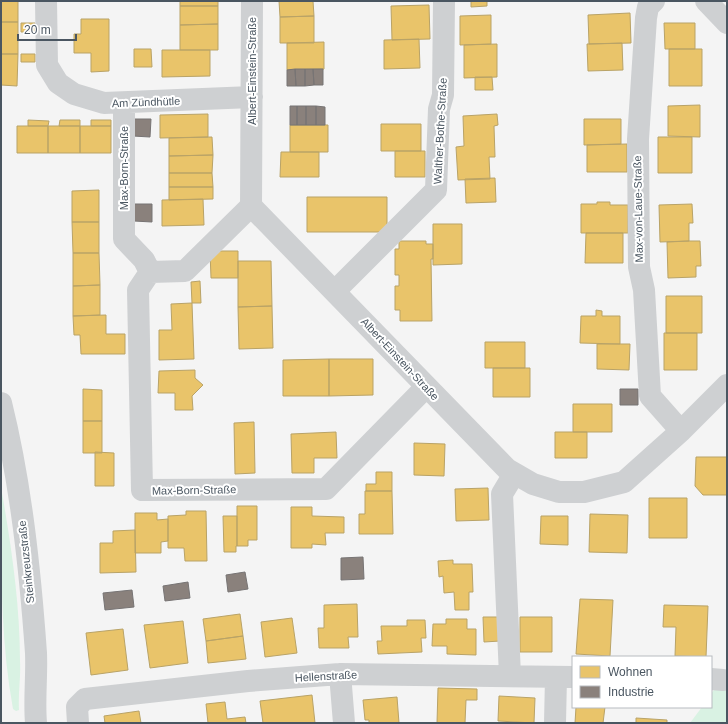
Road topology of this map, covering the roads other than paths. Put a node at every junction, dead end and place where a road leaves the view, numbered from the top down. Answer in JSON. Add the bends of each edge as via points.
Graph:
{"nodes":[{"id":1,"x":46,"y":1,"type":"edge"},
{"id":2,"x":252,"y":1,"type":"edge"},
{"id":3,"x":444,"y":1,"type":"edge"},
{"id":4,"x":654,"y":1,"type":"edge"},
{"id":5,"x":706,"y":1,"type":"edge"},
{"id":6,"x":727,"y":23,"type":"edge"},
{"id":7,"x":252,"y":97,"type":"junction"},
{"id":8,"x":124,"y":103,"type":"junction"},
{"id":9,"x":251,"y":206,"type":"junction"},
{"id":10,"x":150,"y":272,"type":"junction"},
{"id":11,"x":335,"y":291,"type":"junction"},
{"id":12,"x":727,"y":386,"type":"edge"},
{"id":13,"x":426,"y":387,"type":"junction"},
{"id":14,"x":1,"y":403,"type":"edge"},
{"id":15,"x":681,"y":431,"type":"junction"},
{"id":16,"x":514,"y":474,"type":"junction"},
{"id":17,"x":340,"y":674,"type":"junction"},
{"id":18,"x":510,"y":676,"type":"junction"},
{"id":19,"x":565,"y":677,"type":"edge"},
{"id":20,"x":79,"y":712,"type":"edge"},
{"id":21,"x":36,"y":723,"type":"edge"},
{"id":22,"x":344,"y":723,"type":"edge"},
{"id":23,"x":555,"y":723,"type":"edge"}],
"edges":[{"from":1,"to":8,"type":"street","name":"Am Zündhütle","via":[[47,65],[58,83],[74,94],[104,103]]},
{"from":2,"to":7,"type":"street","name":"Albert-Einstein-Straße"},
{"from":3,"to":11,"type":"street","name":"Walther-Bothe-Straße","via":[[443,94],[439,109],[436,190]]},
{"from":4,"to":15,"type":"street","name":"Max-von-Laue-Straße","via":[[648,7],[646,18],[638,139],[639,267],[644,290],[650,396]]},
{"from":5,"to":6,"type":"street"},
{"from":7,"to":8,"type":"street","name":"Am Zündhütle"},
{"from":7,"to":9,"type":"street","name":"Albert-Einstein-Straße"},
{"from":8,"to":10,"type":"street","name":"Max-Born-Straße","via":[[124,239],[144,260]]},
{"from":9,"to":10,"type":"street","via":[[185,271]]},
{"from":9,"to":11,"type":"street","name":"Albert-Einstein-Straße"},
{"from":10,"to":13,"type":"street","name":"Max-Born-Straße","via":[[138,290],[142,490],[326,489]]},
{"from":11,"to":13,"type":"street","name":"Albert-Einstein-Straße"},
{"from":12,"to":15,"type":"street","name":"Albert-Einstein-Straße"},
{"from":13,"to":16,"type":"street","name":"Albert-Einstein-Straße"},
{"from":14,"to":21,"type":"street","name":"Steinkreuzstraße","via":[[14,460],[29,580],[36,655]]},
{"from":15,"to":16,"type":"street","name":"Albert-Einstein-Straße","via":[[624,482],[584,492],[559,492],[533,484]]},
{"from":16,"to":18,"type":"street","via":[[502,494]]},
{"from":17,"to":18,"type":"street","name":"Hellenstraße"},
{"from":17,"to":20,"type":"street","name":"Hellenstraße","via":[[90,698]]},
{"from":17,"to":22,"type":"street"},
{"from":18,"to":19,"type":"street","name":"Hellenstraße"},
{"from":19,"to":23,"type":"street"}]}
